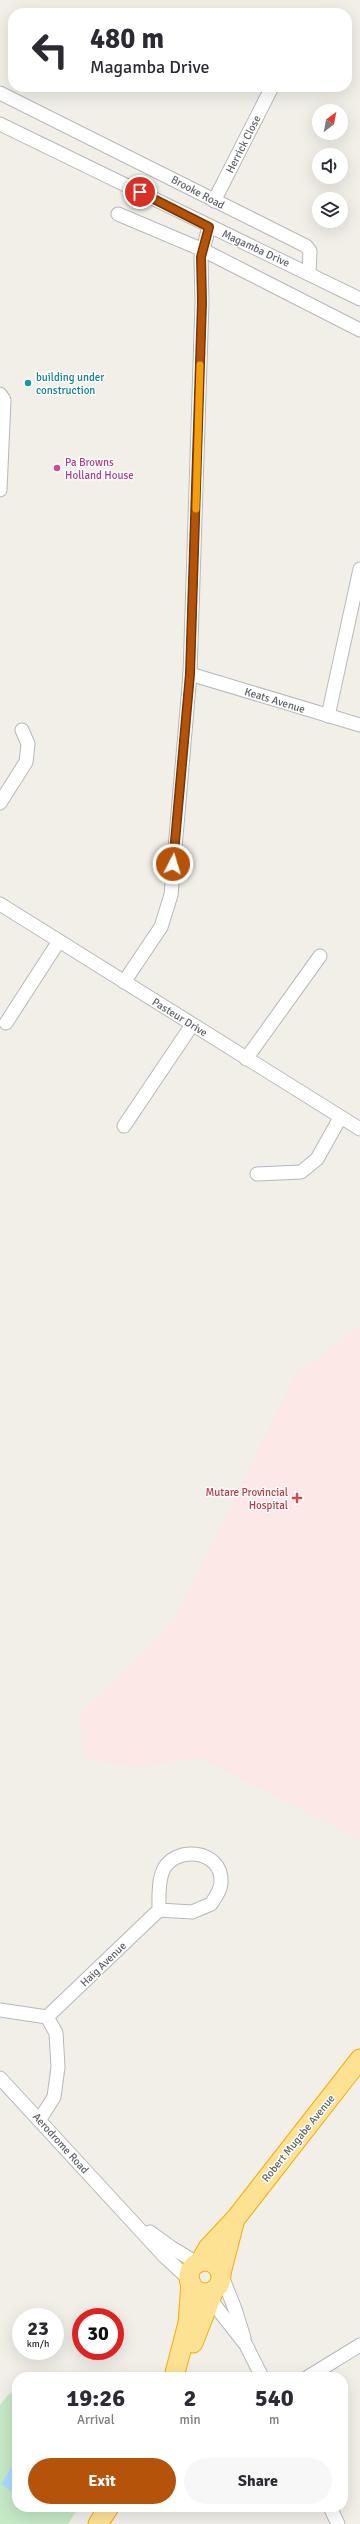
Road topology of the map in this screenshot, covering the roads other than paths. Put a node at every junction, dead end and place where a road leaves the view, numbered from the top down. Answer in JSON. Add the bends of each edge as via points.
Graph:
{"nodes":[{"id":1,"x":269,"y":92,"type":"edge"},
{"id":2,"x":0,"y":93,"type":"edge"},
{"id":3,"x":0,"y":124,"type":"edge"},
{"id":4,"x":214,"y":201,"type":"junction"},
{"id":5,"x":118,"y":214,"type":"dead end"},
{"id":6,"x":209,"y":227,"type":"junction"},
{"id":7,"x":203,"y":250,"type":"junction"},
{"id":8,"x":309,"y":274,"type":"junction"},
{"id":9,"x":360,"y":299,"type":"edge"},
{"id":10,"x":360,"y":330,"type":"edge"},
{"id":11,"x":0,"y":394,"type":"edge"},
{"id":12,"x":0,"y":490,"type":"edge"},
{"id":13,"x":360,"y":569,"type":"edge"},
{"id":14,"x":190,"y":674,"type":"junction"},
{"id":15,"x":328,"y":716,"type":"junction"},
{"id":16,"x":360,"y":725,"type":"edge"},
{"id":17,"x":22,"y":730,"type":"dead end"},
{"id":18,"x":0,"y":803,"type":"edge"},
{"id":19,"x":0,"y":904,"type":"edge"},
{"id":20,"x":58,"y":941,"type":"junction"},
{"id":21,"x":320,"y":956,"type":"dead end"},
{"id":22,"x":124,"y":982,"type":"junction"},
{"id":23,"x":6,"y":1023,"type":"dead end"},
{"id":24,"x":192,"y":1025,"type":"junction"},
{"id":25,"x":246,"y":1059,"type":"junction"},
{"id":26,"x":340,"y":1118,"type":"junction"},
{"id":27,"x":124,"y":1126,"type":"dead end"},
{"id":28,"x":360,"y":1130,"type":"edge"},
{"id":29,"x":257,"y":1174,"type":"dead end"},
{"id":30,"x":159,"y":1910,"type":"junction"},
{"id":31,"x":0,"y":2010,"type":"edge"},
{"id":32,"x":47,"y":2017,"type":"junction"},
{"id":33,"x":360,"y":2059,"type":"edge"},
{"id":34,"x":0,"y":2078,"type":"edge"},
{"id":35,"x":40,"y":2119,"type":"junction"},
{"id":36,"x":205,"y":2280,"type":"junction"},
{"id":37,"x":246,"y":2345,"type":"junction"},
{"id":38,"x":360,"y":2345,"type":"edge"},
{"id":39,"x":175,"y":2372,"type":"edge"},
{"id":40,"x":183,"y":2372,"type":"edge"},
{"id":41,"x":260,"y":2372,"type":"edge"},
{"id":42,"x":316,"y":2372,"type":"edge"},
{"id":43,"x":106,"y":2512,"type":"edge"},
{"id":44,"x":115,"y":2512,"type":"edge"},
{"id":45,"x":332,"y":2512,"type":"edge"},
{"id":46,"x":98,"y":2524,"type":"edge"},
{"id":47,"x":108,"y":2524,"type":"edge"},
{"id":48,"x":338,"y":2524,"type":"edge"}],
"edges":[{"from":1,"to":4,"type":"street","name":"Herrick Close"},
{"from":2,"to":4,"type":"street","name":"Brooke Road","via":[[119,154],[159,171]]},
{"from":3,"to":6,"type":"street","name":"Magamba Drive"},
{"from":4,"to":8,"type":"street","name":"Brooke Road","via":[[306,246],[310,251]]},
{"from":5,"to":7,"type":"street"},
{"from":6,"to":7,"type":"street"},
{"from":6,"to":8,"type":"street","name":"Magamba Drive"},
{"from":7,"to":10,"type":"street"},
{"from":7,"to":14,"type":"street"},
{"from":8,"to":9,"type":"street","name":"Magamba Drive"},
{"from":11,"to":12,"type":"street","via":[[4,400]]},
{"from":13,"to":15,"type":"street"},
{"from":14,"to":15,"type":"street","name":"Keats Avenue"},
{"from":14,"to":22,"type":"street","via":[[171,895],[161,927]]},
{"from":15,"to":16,"type":"street","name":"Keats Avenue"},
{"from":17,"to":18,"type":"street","via":[[28,744],[26,762]]},
{"from":19,"to":20,"type":"street","name":"Pasteur Drive"},
{"from":20,"to":22,"type":"street","name":"Pasteur Drive"},
{"from":20,"to":23,"type":"street"},
{"from":21,"to":25,"type":"street"},
{"from":22,"to":24,"type":"street","name":"Pasteur Drive"},
{"from":24,"to":25,"type":"street","name":"Pasteur Drive"},
{"from":24,"to":27,"type":"street"},
{"from":25,"to":26,"type":"street","name":"Pasteur Drive"},
{"from":26,"to":28,"type":"street","name":"Pasteur Drive"},
{"from":26,"to":29,"type":"street","via":[[317,1159],[301,1172]]},
{"from":30,"to":30,"type":"street","via":[[162,1872],[168,1863],[181,1854],[195,1853],[210,1859],[219,1870],[222,1882],[211,1904],[192,1912]]},
{"from":30,"to":32,"type":"street","name":"Haig Avenue"},
{"from":31,"to":32,"type":"street"},
{"from":32,"to":35,"type":"street","via":[[56,2033],[58,2066],[54,2097]]},
{"from":33,"to":36,"type":"highway","name":"Robert Mugabe Avenue","via":[[236,2218]]},
{"from":34,"to":35,"type":"street","name":"Aerodrome Road"},
{"from":35,"to":36,"type":"street","name":"Aerodrome Road","via":[[165,2256]]},
{"from":36,"to":37,"type":"street","name":"Aerodrome Road"},
{"from":36,"to":37,"type":"street","name":"Aerodrome Road","via":[[235,2308]]},
{"from":36,"to":39,"type":"highway","name":"Robert Mugabe Avenue","via":[[188,2323]]},
{"from":36,"to":40,"type":"highway","name":"Robert Mugabe Avenue"},
{"from":37,"to":41,"type":"street","name":"Aerodrome Road"},
{"from":38,"to":42,"type":"street"},
{"from":43,"to":46,"type":"highway"},
{"from":44,"to":47,"type":"highway"},
{"from":45,"to":48,"type":"street"}]}
